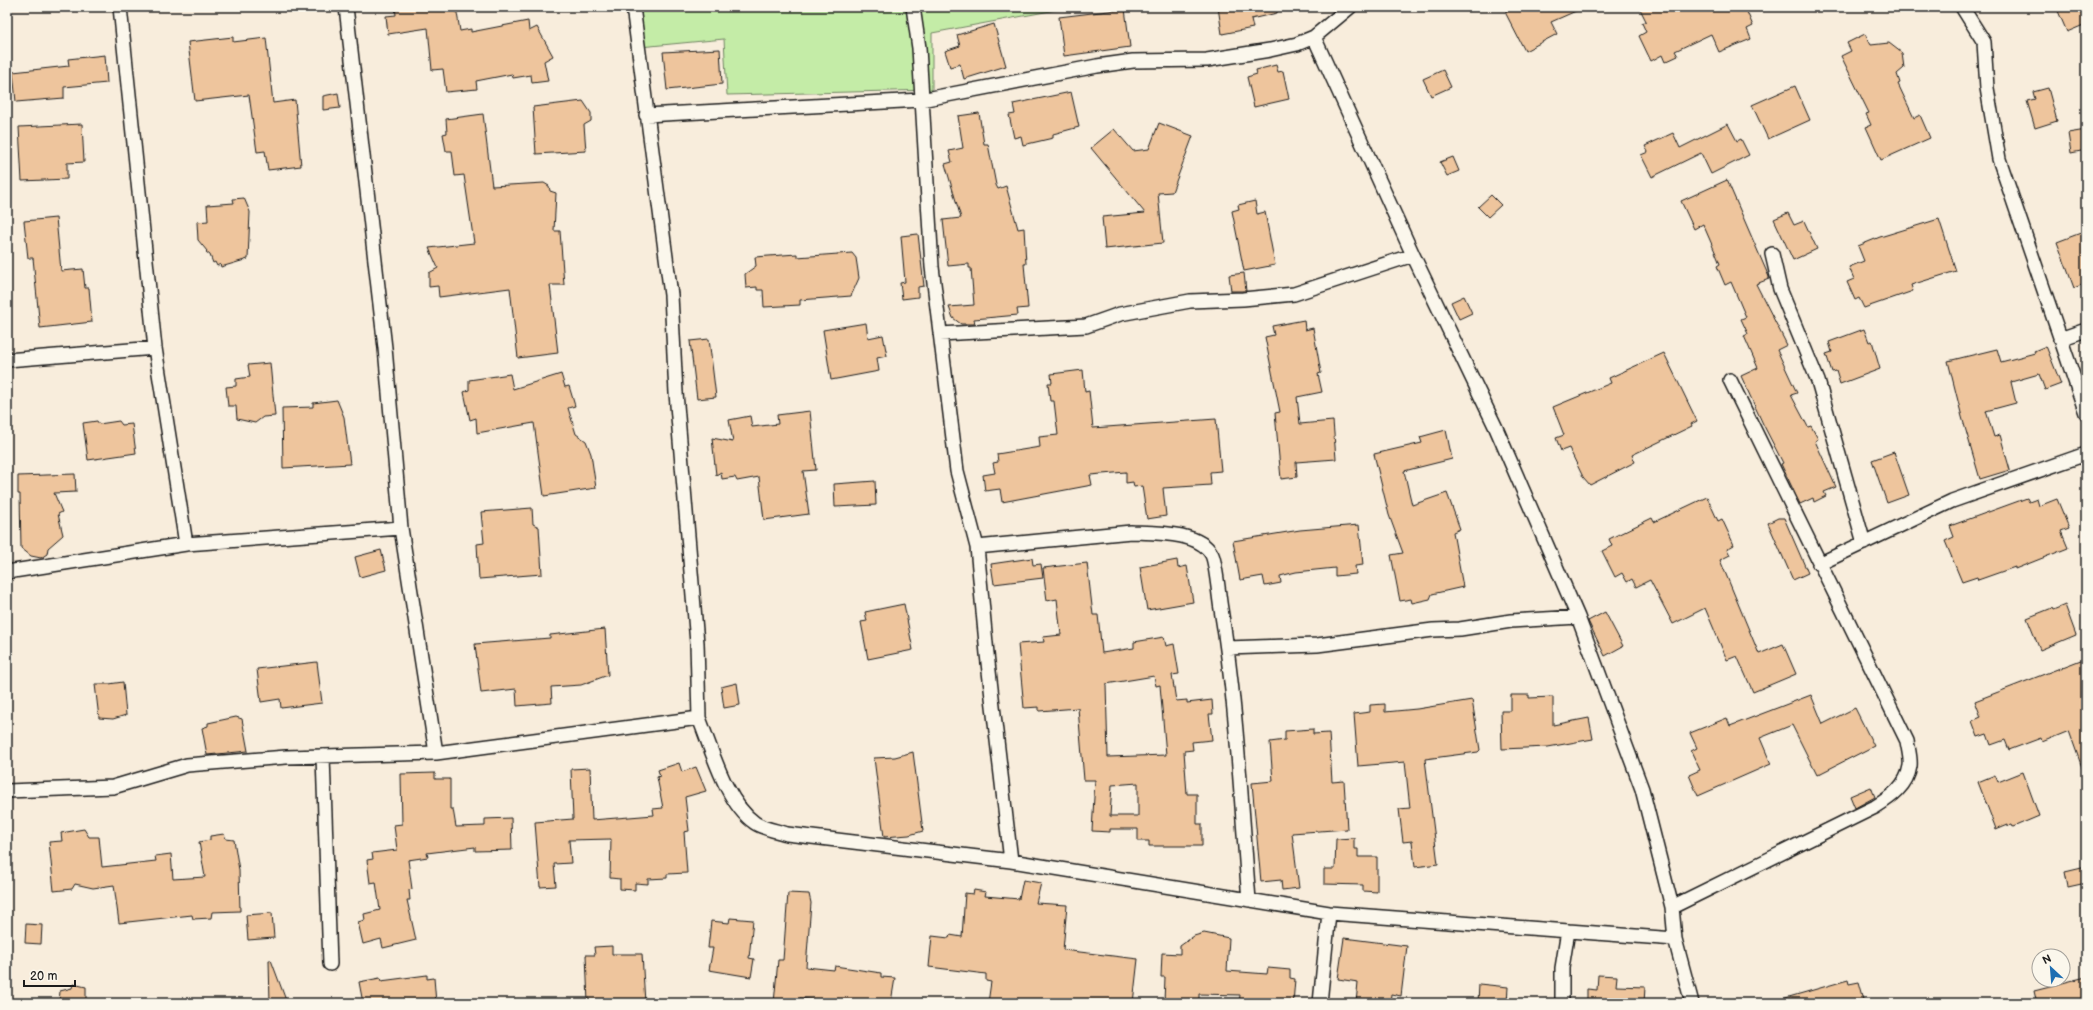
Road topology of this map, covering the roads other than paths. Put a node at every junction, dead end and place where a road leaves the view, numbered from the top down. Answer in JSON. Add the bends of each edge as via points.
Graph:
{"nodes":[{"id":1,"x":120,"y":7,"type":"edge"},
{"id":2,"x":346,"y":7,"type":"edge"},
{"id":3,"x":633,"y":7,"type":"edge"},
{"id":4,"x":913,"y":7,"type":"edge"},
{"id":5,"x":1350,"y":7,"type":"edge"},
{"id":6,"x":1962,"y":7,"type":"edge"},
{"id":7,"x":1314,"y":37,"type":"junction"},
{"id":8,"x":921,"y":100,"type":"junction"},
{"id":9,"x":646,"y":115,"type":"junction"},
{"id":10,"x":1772,"y":254,"type":"dead end"},
{"id":11,"x":1413,"y":255,"type":"junction"},
{"id":12,"x":2086,"y":330,"type":"edge"},
{"id":13,"x":940,"y":334,"type":"junction"},
{"id":14,"x":2060,"y":339,"type":"junction"},
{"id":15,"x":155,"y":348,"type":"junction"},
{"id":16,"x":7,"y":360,"type":"edge"},
{"id":17,"x":1730,"y":380,"type":"dead end"},
{"id":18,"x":2086,"y":413,"type":"edge"},
{"id":19,"x":2086,"y":454,"type":"edge"},
{"id":20,"x":401,"y":528,"type":"junction"},
{"id":21,"x":1864,"y":543,"type":"junction"},
{"id":22,"x":186,"y":544,"type":"junction"},
{"id":23,"x":977,"y":547,"type":"junction"},
{"id":24,"x":1819,"y":564,"type":"junction"},
{"id":25,"x":7,"y":572,"type":"edge"},
{"id":26,"x":1578,"y":617,"type":"junction"},
{"id":27,"x":1227,"y":648,"type":"junction"},
{"id":28,"x":699,"y":718,"type":"junction"},
{"id":29,"x":436,"y":753,"type":"junction"},
{"id":30,"x":323,"y":756,"type":"junction"},
{"id":31,"x":7,"y":791,"type":"edge"},
{"id":32,"x":1011,"y":861,"type":"junction"},
{"id":33,"x":1249,"y":900,"type":"junction"},
{"id":34,"x":1672,"y":907,"type":"junction"},
{"id":35,"x":1329,"y":913,"type":"junction"},
{"id":36,"x":1568,"y":931,"type":"junction"},
{"id":37,"x":1675,"y":939,"type":"junction"},
{"id":38,"x":330,"y":964,"type":"dead end"},
{"id":39,"x":1320,"y":1003,"type":"edge"},
{"id":40,"x":1562,"y":1003,"type":"edge"},
{"id":41,"x":1692,"y":1003,"type":"edge"}],
"edges":[{"from":1,"to":15,"type":"street"},
{"from":2,"to":20,"type":"street","via":[[385,348]]},
{"from":3,"to":9,"type":"street"},
{"from":4,"to":8,"type":"street","via":[[919,48]]},
{"from":5,"to":7,"type":"street"},
{"from":6,"to":14,"type":"street","via":[[1984,42],[1987,88],[1999,159],[2051,304]]},
{"from":7,"to":8,"type":"street","via":[[1270,50],[1207,60],[1133,61],[1097,66]]},
{"from":7,"to":11,"type":"street"},
{"from":8,"to":9,"type":"street"},
{"from":8,"to":13,"type":"street","via":[[932,267]]},
{"from":9,"to":28,"type":"street","via":[[671,294],[676,393],[697,643]]},
{"from":10,"to":21,"type":"street","via":[[1780,289],[1818,381]]},
{"from":11,"to":13,"type":"street","via":[[1294,294],[1190,301],[1120,314],[1086,326]]},
{"from":11,"to":26,"type":"street","via":[[1496,428]]},
{"from":12,"to":14,"type":"street"},
{"from":13,"to":23,"type":"street","via":[[957,471]]},
{"from":14,"to":18,"type":"street"},
{"from":15,"to":16,"type":"street"},
{"from":15,"to":22,"type":"street"},
{"from":17,"to":24,"type":"street"},
{"from":19,"to":21,"type":"street","via":[[1952,501]]},
{"from":20,"to":22,"type":"street"},
{"from":20,"to":29,"type":"street"},
{"from":21,"to":24,"type":"street"},
{"from":22,"to":25,"type":"street"},
{"from":23,"to":27,"type":"street","via":[[1131,532],[1178,535],[1199,542],[1212,555]]},
{"from":23,"to":32,"type":"street"},
{"from":24,"to":34,"type":"street","via":[[1908,741],[1910,765],[1904,782],[1896,793],[1875,807]]},
{"from":26,"to":27,"type":"street","via":[[1511,620],[1460,629],[1433,630],[1317,645]]},
{"from":26,"to":34,"type":"street","via":[[1642,789]]},
{"from":27,"to":33,"type":"street"},
{"from":28,"to":29,"type":"street"},
{"from":28,"to":32,"type":"street","via":[[729,792],[741,811],[756,824],[787,834]]},
{"from":29,"to":30,"type":"street"},
{"from":30,"to":31,"type":"street","via":[[187,765],[113,787]]},
{"from":30,"to":38,"type":"street"},
{"from":32,"to":33,"type":"street"},
{"from":33,"to":35,"type":"street"},
{"from":34,"to":37,"type":"street"},
{"from":35,"to":36,"type":"street"},
{"from":35,"to":39,"type":"street"},
{"from":36,"to":37,"type":"street"},
{"from":36,"to":40,"type":"street","via":[[1562,968]]},
{"from":37,"to":41,"type":"street"}]}
